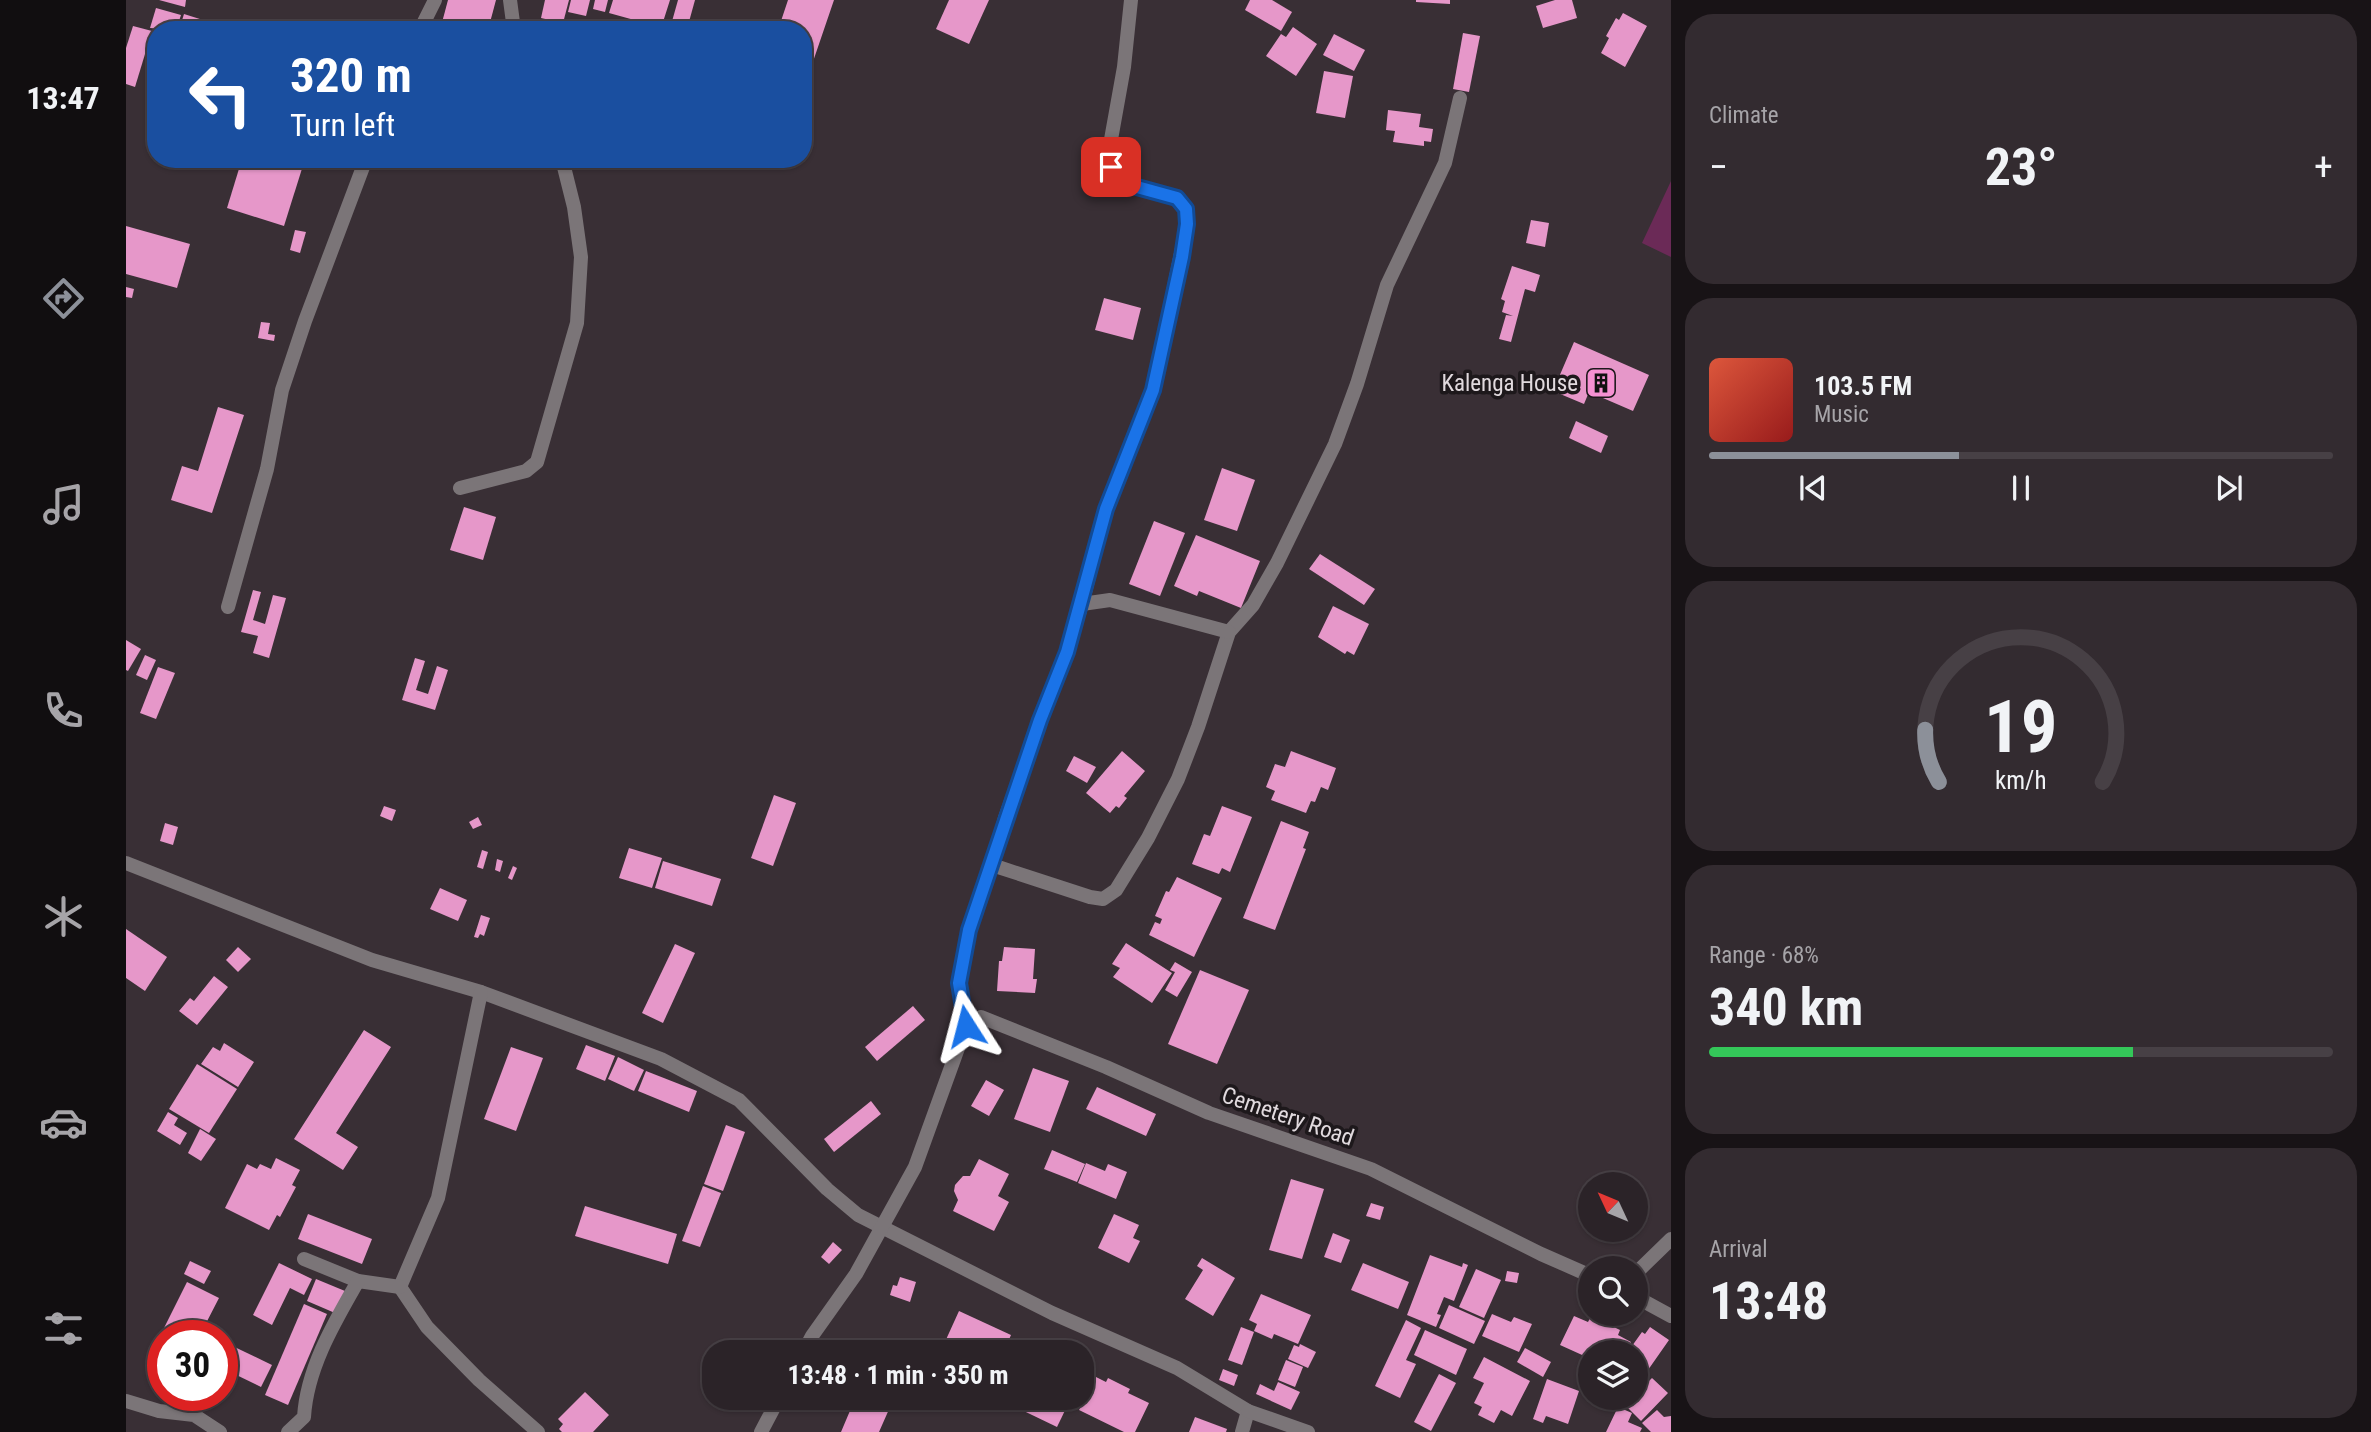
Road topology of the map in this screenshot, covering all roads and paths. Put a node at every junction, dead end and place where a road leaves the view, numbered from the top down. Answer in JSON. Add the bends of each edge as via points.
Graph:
{"nodes":[{"id":1,"x":435,"y":0,"type":"edge"},
{"id":2,"x":510,"y":0,"type":"edge"},
{"id":3,"x":1131,"y":0,"type":"edge"},
{"id":4,"x":424,"y":21,"type":"edge"},
{"id":5,"x":513,"y":21,"type":"edge"},
{"id":6,"x":1460,"y":98,"type":"dead end"},
{"id":7,"x":363,"y":168,"type":"edge"},
{"id":8,"x":564,"y":168,"type":"edge"},
{"id":9,"x":460,"y":488,"type":"dead end"},
{"id":10,"x":1082,"y":604,"type":"junction"},
{"id":11,"x":228,"y":607,"type":"dead end"},
{"id":12,"x":1229,"y":632,"type":"junction"},
{"id":13,"x":126,"y":863,"type":"edge"},
{"id":14,"x":992,"y":865,"type":"junction"},
{"id":15,"x":481,"y":992,"type":"junction"},
{"id":16,"x":966,"y":1026,"type":"junction"},
{"id":17,"x":881,"y":1227,"type":"junction"},
{"id":18,"x":1671,"y":1239,"type":"edge"},
{"id":19,"x":304,"y":1259,"type":"dead end"},
{"id":20,"x":1648,"y":1261,"type":"edge"},
{"id":21,"x":1578,"y":1270,"type":"edge"},
{"id":22,"x":358,"y":1281,"type":"junction"},
{"id":23,"x":400,"y":1287,"type":"junction"},
{"id":24,"x":1648,"y":1304,"type":"edge"},
{"id":25,"x":1671,"y":1316,"type":"edge"},
{"id":26,"x":810,"y":1340,"type":"edge"},
{"id":27,"x":126,"y":1401,"type":"edge"},
{"id":28,"x":773,"y":1410,"type":"edge"},
{"id":29,"x":1248,"y":1411,"type":"junction"},
{"id":30,"x":220,"y":1432,"type":"edge"},
{"id":31,"x":288,"y":1432,"type":"edge"},
{"id":32,"x":538,"y":1432,"type":"edge"},
{"id":33,"x":761,"y":1432,"type":"edge"},
{"id":34,"x":1242,"y":1432,"type":"edge"},
{"id":35,"x":1308,"y":1432,"type":"edge"}],
"edges":[{"from":1,"to":4,"type":"street"},
{"from":2,"to":5,"type":"street"},
{"from":3,"to":10,"type":"street","via":[[1111,167],[1126,184],[1177,198],[1186,209],[1187,224],[1153,390],[1106,509]]},
{"from":6,"to":12,"type":"street","via":[[1445,163],[1387,285],[1335,444],[1253,606]]},
{"from":7,"to":11,"type":"street","via":[[282,390],[267,470]]},
{"from":8,"to":9,"type":"street","via":[[581,257],[577,323],[537,461],[526,471]]},
{"from":10,"to":12,"type":"street","via":[[1110,600]]},
{"from":10,"to":14,"type":"street"},
{"from":12,"to":14,"type":"street","via":[[1178,779],[1116,890],[1103,899],[1090,897]]},
{"from":13,"to":15,"type":"street","via":[[372,960]]},
{"from":14,"to":16,"type":"street","via":[[969,930],[959,983]]},
{"from":15,"to":17,"type":"street","via":[[661,1059],[739,1100],[827,1189]]},
{"from":15,"to":23,"type":"street","via":[[438,1198]]},
{"from":16,"to":17,"type":"street","via":[[915,1167]]},
{"from":16,"to":21,"type":"street","name":"Cemetery Road","via":[[981,1017],[1209,1113],[1371,1169]]},
{"from":17,"to":26,"type":"street","via":[[856,1275]]},
{"from":17,"to":29,"type":"street","via":[[1052,1313],[1177,1368]]},
{"from":18,"to":20,"type":"street"},
{"from":19,"to":22,"type":"street"},
{"from":22,"to":23,"type":"street"},
{"from":22,"to":31,"type":"street","via":[[323,1344],[305,1399],[304,1417]]},
{"from":23,"to":32,"type":"street","via":[[427,1327]]},
{"from":24,"to":25,"type":"street"},
{"from":27,"to":30,"type":"street","via":[[194,1415]]},
{"from":28,"to":33,"type":"street"},
{"from":29,"to":34,"type":"street"},
{"from":29,"to":35,"type":"street"}]}
